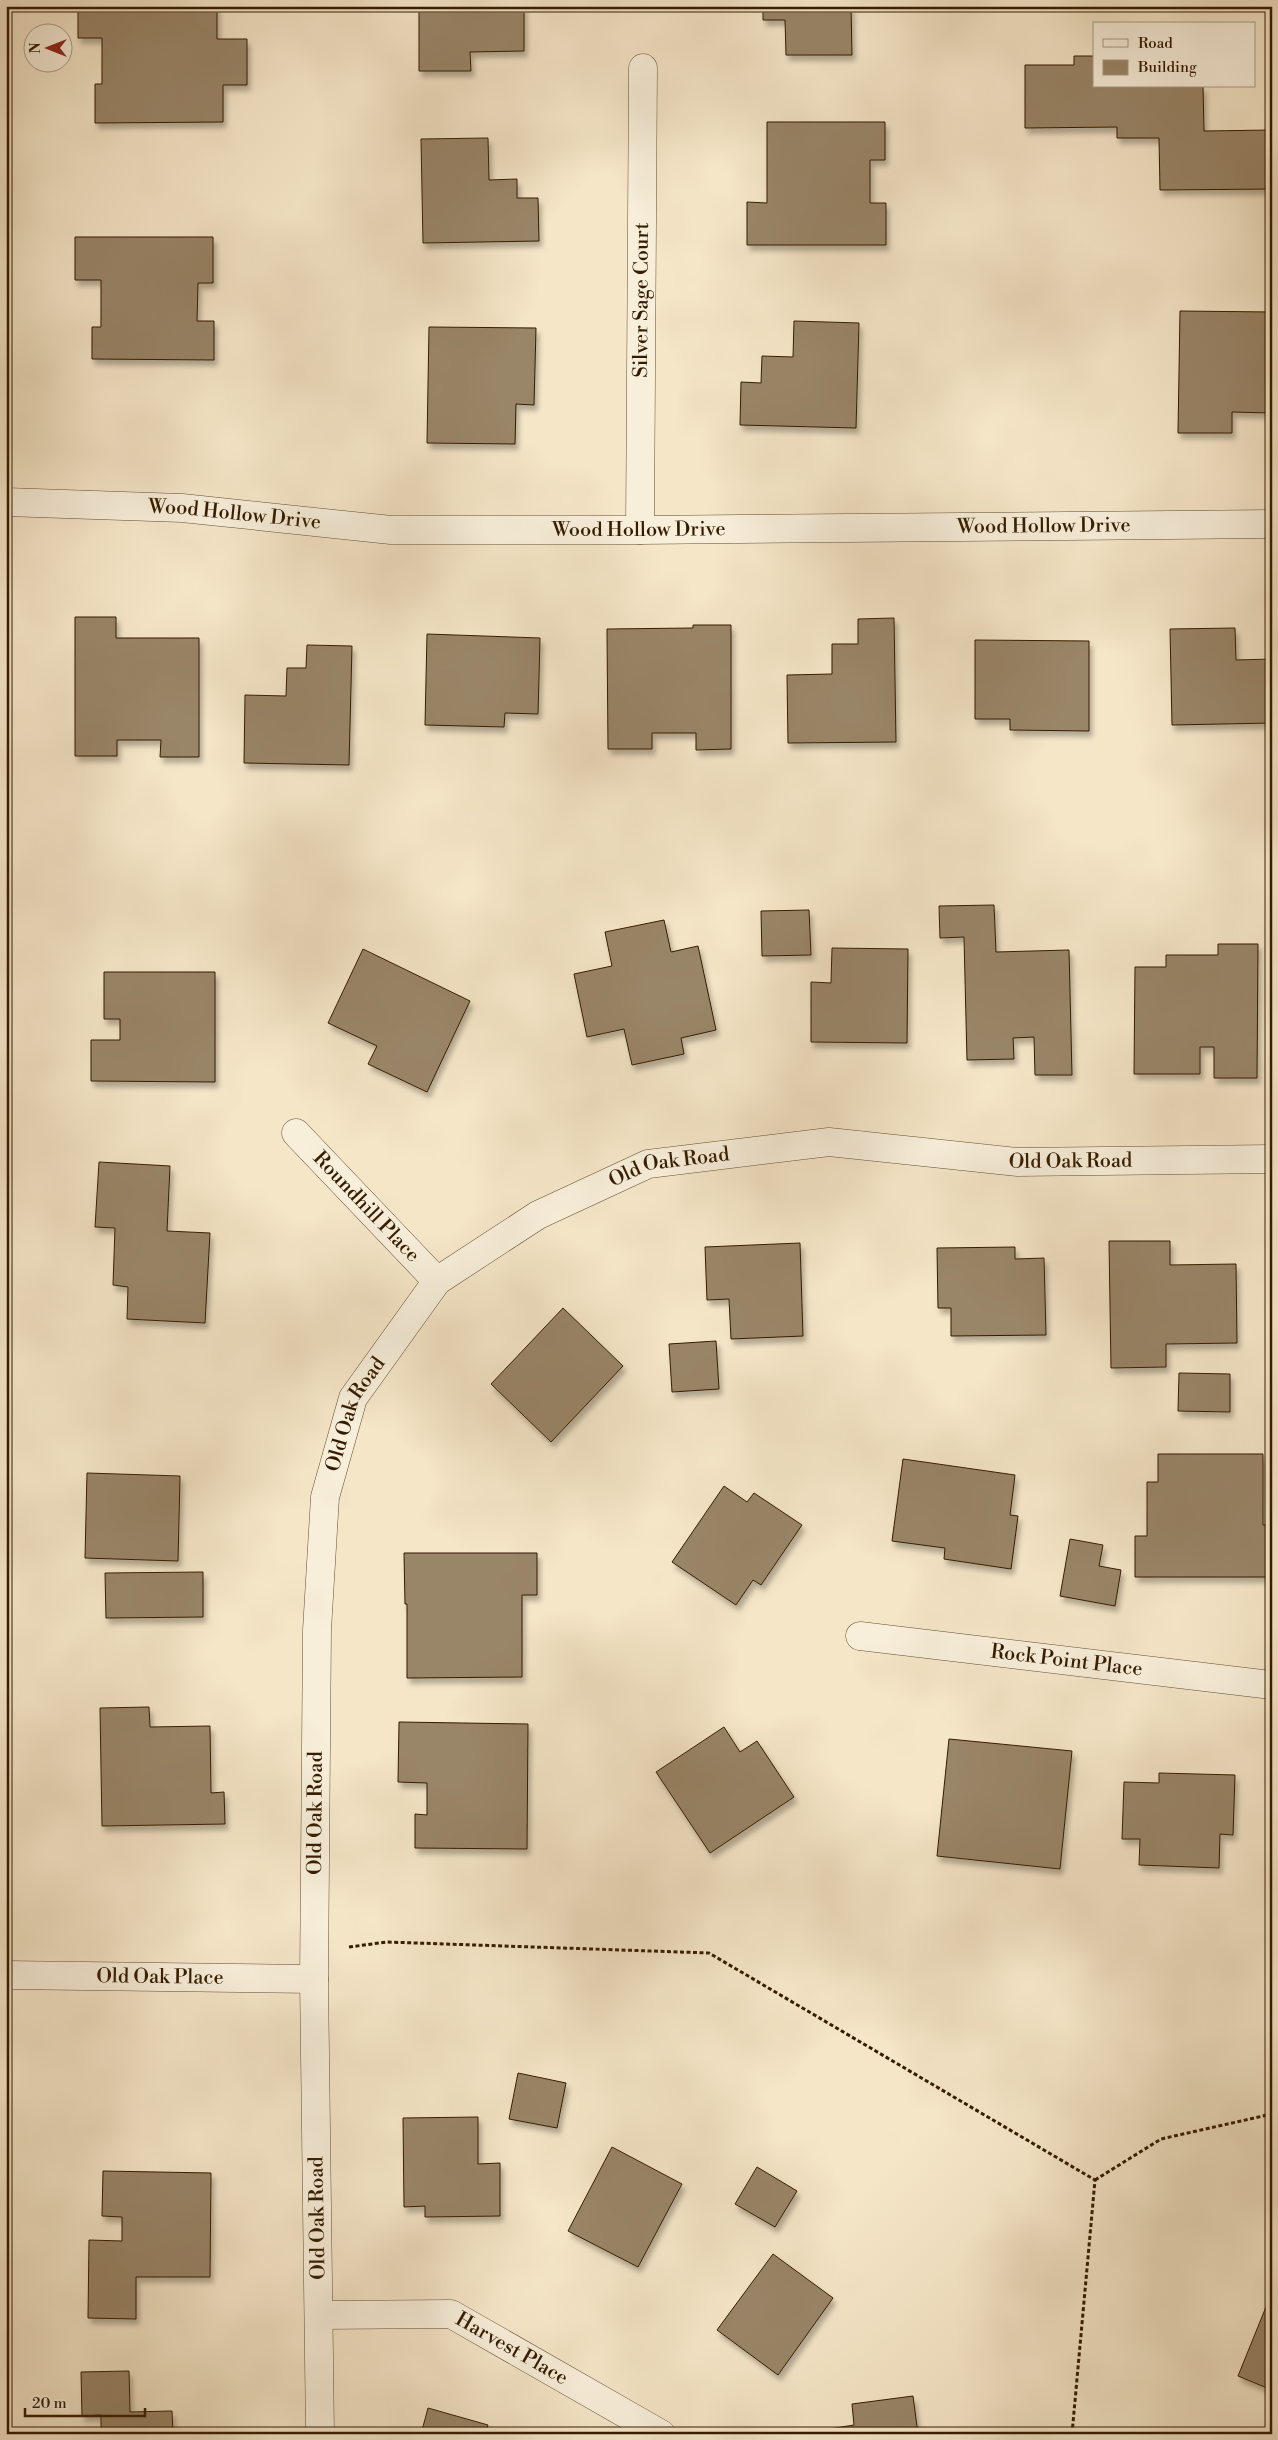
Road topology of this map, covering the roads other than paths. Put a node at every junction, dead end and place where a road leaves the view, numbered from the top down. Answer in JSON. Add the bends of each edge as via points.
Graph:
{"nodes":[{"id":1,"x":643,"y":68,"type":"dead end"},
{"id":2,"x":6,"y":502,"type":"edge"},
{"id":3,"x":1272,"y":524,"type":"edge"},
{"id":4,"x":640,"y":530,"type":"junction"},
{"id":5,"x":296,"y":1133,"type":"dead end"},
{"id":6,"x":1272,"y":1159,"type":"edge"},
{"id":7,"x":437,"y":1281,"type":"junction"},
{"id":8,"x":860,"y":1636,"type":"dead end"},
{"id":9,"x":1272,"y":1685,"type":"edge"},
{"id":10,"x":6,"y":1975,"type":"edge"},
{"id":11,"x":314,"y":1979,"type":"junction"},
{"id":12,"x":320,"y":2315,"type":"junction"},
{"id":13,"x":320,"y":2434,"type":"edge"},
{"id":14,"x":661,"y":2434,"type":"edge"}],
"edges":[{"from":1,"to":4,"type":"street","name":"Silver Sage Court"},
{"from":2,"to":4,"type":"street","name":"Wood Hollow Drive","via":[[182,508],[391,530]]},
{"from":3,"to":4,"type":"street","name":"Wood Hollow Drive"},
{"from":5,"to":7,"type":"street","name":"Roundhill Place"},
{"from":6,"to":7,"type":"street","name":"Old Oak Road","via":[[1018,1162],[829,1142],[648,1164],[538,1215]]},
{"from":7,"to":11,"type":"street","name":"Old Oak Road","via":[[353,1398],[325,1497],[317,1630]]},
{"from":8,"to":9,"type":"street","name":"Rock Point Place"},
{"from":10,"to":11,"type":"street","name":"Old Oak Place"},
{"from":11,"to":12,"type":"street","name":"Old Oak Road"},
{"from":12,"to":13,"type":"street","name":"Old Oak Road"},
{"from":12,"to":14,"type":"street","name":"Harvest Place","via":[[451,2314]]}]}
